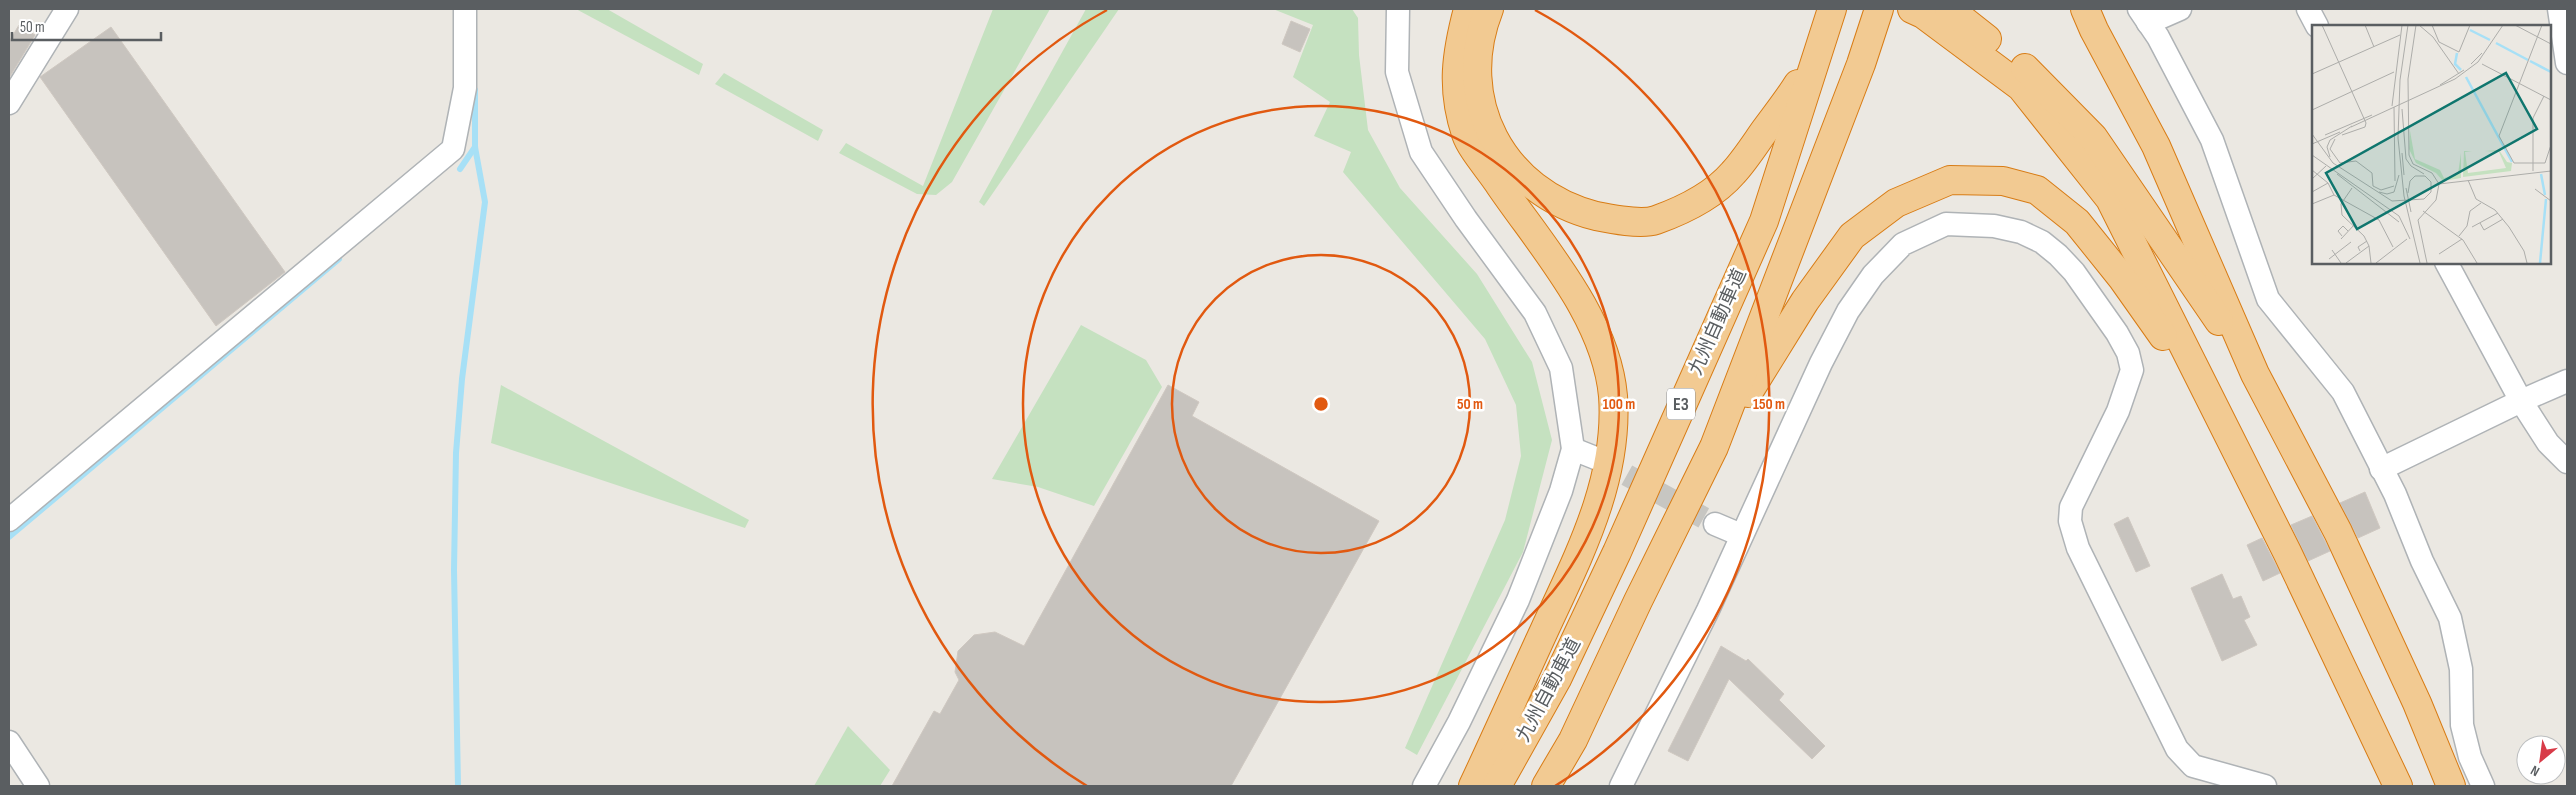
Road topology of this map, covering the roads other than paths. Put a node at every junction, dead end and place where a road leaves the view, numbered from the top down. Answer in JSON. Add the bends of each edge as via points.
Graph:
{"nodes":[{"id":1,"x":67,"y":9,"type":"edge"},
{"id":2,"x":464,"y":9,"type":"edge"},
{"id":3,"x":1398,"y":9,"type":"edge"},
{"id":4,"x":1468,"y":9,"type":"edge"},
{"id":5,"x":1489,"y":9,"type":"edge"},
{"id":6,"x":1832,"y":9,"type":"edge"},
{"id":7,"x":1879,"y":9,"type":"edge"},
{"id":8,"x":2085,"y":9,"type":"edge"},
{"id":9,"x":2180,"y":9,"type":"edge"},
{"id":10,"x":2308,"y":9,"type":"edge"},
{"id":11,"x":2559,"y":9,"type":"edge"},
{"id":12,"x":1928,"y":10,"type":"edge"},
{"id":13,"x":2144,"y":16,"type":"edge"},
{"id":14,"x":2316,"y":25,"type":"edge"},
{"id":15,"x":1816,"y":52,"type":"junction"},
{"id":16,"x":2567,"y":63,"type":"edge"},
{"id":17,"x":9,"y":103,"type":"edge"},
{"id":18,"x":2447,"y":264,"type":"edge"},
{"id":19,"x":2256,"y":374,"type":"junction"},
{"id":20,"x":2567,"y":381,"type":"edge"},
{"id":21,"x":2209,"y":400,"type":"junction"},
{"id":22,"x":2521,"y":401,"type":"junction"},
{"id":23,"x":1714,"y":447,"type":"junction"},
{"id":24,"x":1573,"y":449,"type":"junction"},
{"id":25,"x":1598,"y":459,"type":"tunnel mouth"},
{"id":26,"x":2567,"y":462,"type":"edge"},
{"id":27,"x":2381,"y":469,"type":"junction"},
{"id":28,"x":9,"y":520,"type":"edge"},
{"id":29,"x":1716,"y":524,"type":"tunnel mouth"},
{"id":30,"x":1741,"y":535,"type":"junction"},
{"id":31,"x":2417,"y":703,"type":"junction"},
{"id":32,"x":2370,"y":725,"type":"junction"},
{"id":33,"x":9,"y":742,"type":"edge"},
{"id":34,"x":38,"y":786,"type":"edge"},
{"id":35,"x":1424,"y":786,"type":"edge"},
{"id":36,"x":1473,"y":786,"type":"edge"},
{"id":37,"x":1497,"y":786,"type":"edge"},
{"id":38,"x":1546,"y":786,"type":"edge"},
{"id":39,"x":1621,"y":786,"type":"edge"},
{"id":40,"x":2265,"y":786,"type":"edge"},
{"id":41,"x":2388,"y":786,"type":"edge"},
{"id":42,"x":2398,"y":786,"type":"edge"},
{"id":43,"x":2436,"y":786,"type":"edge"},
{"id":44,"x":2451,"y":786,"type":"edge"},
{"id":45,"x":2483,"y":786,"type":"edge"}],
"edges":[{"from":1,"to":17,"type":"street"},
{"from":2,"to":28,"type":"street","via":[[465,88],[453,149]]},
{"from":3,"to":24,"type":"street","via":[[1398,72],[1422,152],[1535,313],[1561,368]]},
{"from":4,"to":36,"type":"highway","via":[[1455,76],[1466,136],[1577,296],[1603,352],[1612,396],[1610,461],[1582,550]]},
{"from":5,"to":15,"type":"highway","via":[[1478,53],[1478,77],[1480,102],[1495,143],[1512,166],[1538,190],[1585,213],[1615,220],[1654,221],[1706,196],[1733,174],[1791,95]]},
{"from":6,"to":15,"type":"highway","name":"九州自動車道","number":"E3"},
{"from":7,"to":23,"type":"highway","name":"九州自動車道","number":"E3","via":[[1861,64]]},
{"from":8,"to":19,"type":"highway","via":[[2156,146]]},
{"from":9,"to":13,"type":"street"},
{"from":10,"to":14,"type":"street"},
{"from":11,"to":16,"type":"street"},
{"from":12,"to":19,"type":"highway","via":[[2032,74],[2093,137]]},
{"from":12,"to":21,"type":"highway","via":[[2021,87],[2110,199]]},
{"from":13,"to":27,"type":"street","via":[[2212,140],[2268,299],[2343,392]]},
{"from":15,"to":37,"type":"highway","name":"九州自動車道","number":"E3","via":[[1764,221],[1557,679]]},
{"from":18,"to":22,"type":"street"},
{"from":19,"to":31,"type":"highway","via":[[2338,532]]},
{"from":20,"to":22,"type":"street"},
{"from":21,"to":23,"type":"highway","via":[[2122,278],[2076,222],[2037,190],[2003,181],[1950,180],[1896,203],[1852,236],[1805,301]]},
{"from":21,"to":32,"type":"highway"},
{"from":22,"to":26,"type":"street","via":[[2548,443]]},
{"from":22,"to":27,"type":"street"},
{"from":23,"to":38,"type":"highway","name":"九州自動車道","number":"E3","via":[[1573,740]]},
{"from":24,"to":25,"type":"street"},
{"from":24,"to":35,"type":"street","via":[[1561,490],[1518,600]]},
{"from":27,"to":45,"type":"street","via":[[2450,618],[2461,669],[2462,725],[2470,756]]},
{"from":29,"to":30,"type":"street"},
{"from":30,"to":39,"type":"street","via":[[1708,610]]},
{"from":30,"to":40,"type":"street","via":[[1848,311],[1872,275],[1903,244],[1946,224],[1994,226],[2020,232],[2042,242],[2074,272],[2117,333],[2128,353],[2132,370],[2114,420],[2071,507],[2070,521],[2078,548],[2177,749],[2193,766]]},
{"from":31,"to":43,"type":"highway"},
{"from":31,"to":44,"type":"highway"},
{"from":32,"to":41,"type":"highway"},
{"from":32,"to":42,"type":"highway"},
{"from":33,"to":34,"type":"street"}]}
